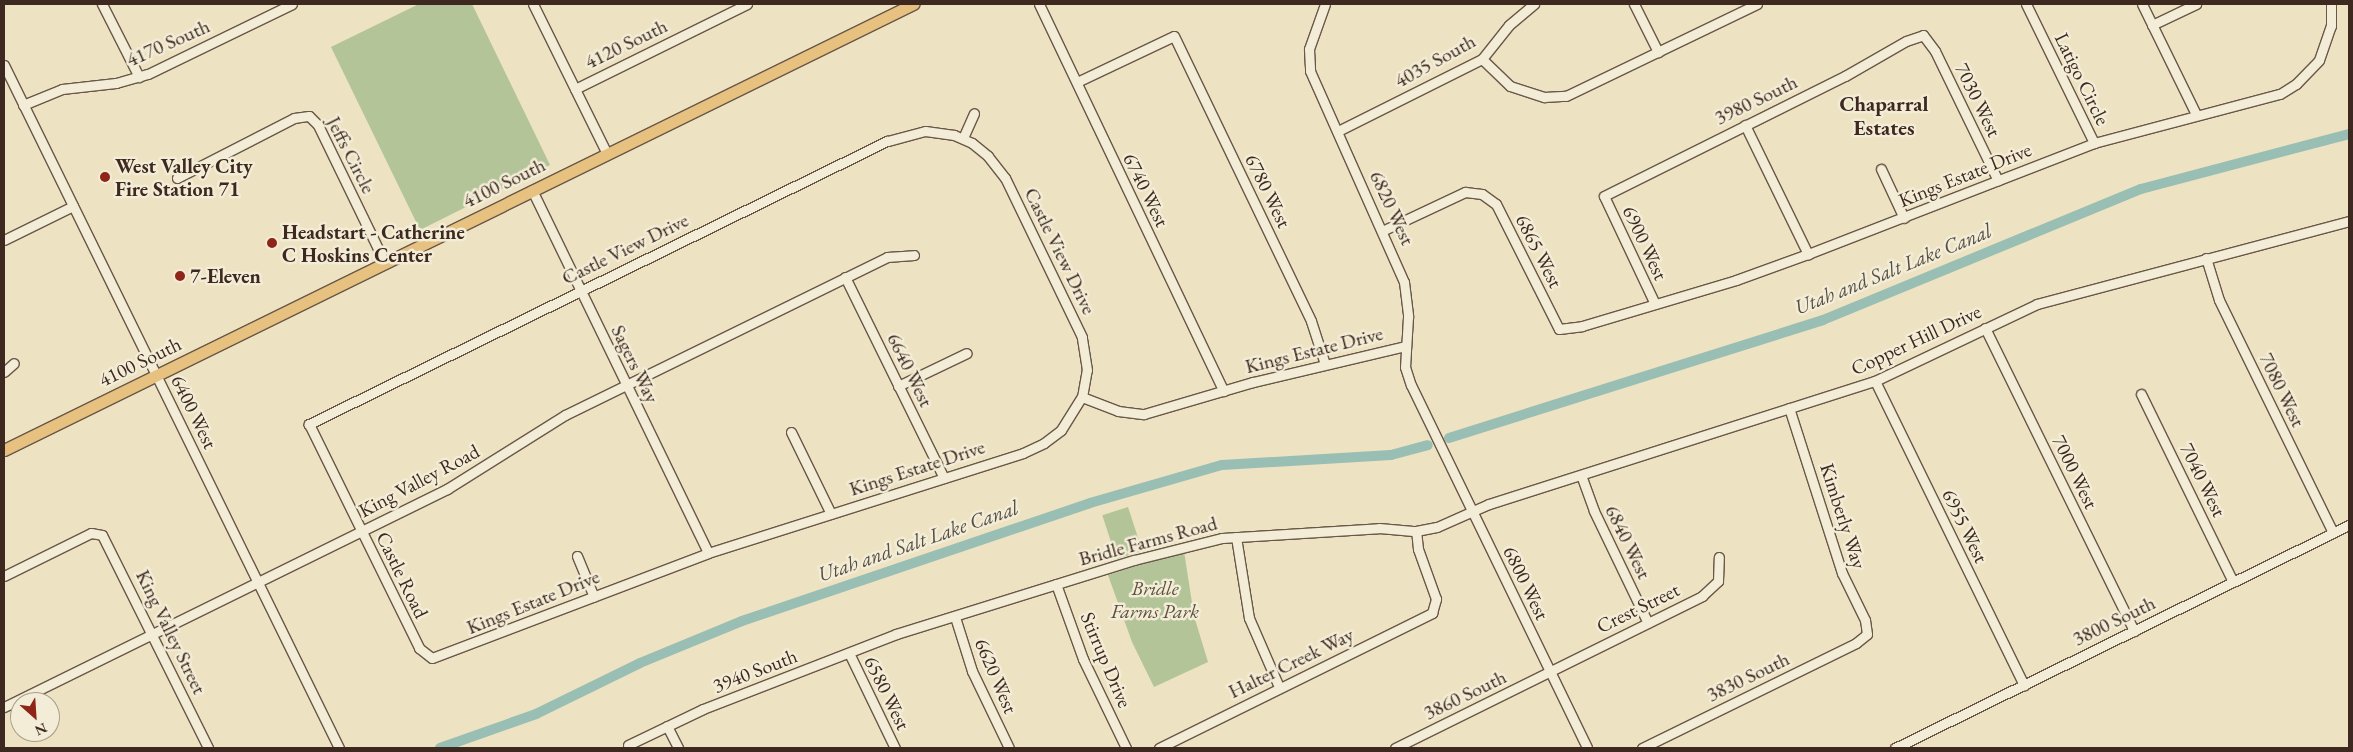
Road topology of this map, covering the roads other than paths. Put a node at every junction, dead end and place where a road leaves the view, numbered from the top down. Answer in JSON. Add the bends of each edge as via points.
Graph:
{"nodes":[{"id":1,"x":102,"y":4,"type":"edge"},
{"id":2,"x":292,"y":4,"type":"edge"},
{"id":3,"x":533,"y":4,"type":"edge"},
{"id":4,"x":747,"y":4,"type":"edge"},
{"id":5,"x":912,"y":4,"type":"edge"},
{"id":6,"x":1039,"y":4,"type":"edge"},
{"id":7,"x":1325,"y":4,"type":"edge"},
{"id":8,"x":1534,"y":4,"type":"edge"},
{"id":9,"x":1634,"y":4,"type":"edge"},
{"id":10,"x":1757,"y":4,"type":"edge"},
{"id":11,"x":2026,"y":4,"type":"edge"},
{"id":12,"x":2142,"y":4,"type":"edge"},
{"id":13,"x":2196,"y":4,"type":"edge"},
{"id":14,"x":2331,"y":4,"type":"edge"},
{"id":15,"x":2152,"y":25,"type":"junction"},
{"id":16,"x":1923,"y":36,"type":"joint"},
{"id":17,"x":1658,"y":52,"type":"junction"},
{"id":18,"x":1482,"y":59,"type":"junction"},
{"id":19,"x":4,"y":65,"type":"edge"},
{"id":20,"x":139,"y":77,"type":"junction"},
{"id":21,"x":1077,"y":82,"type":"junction"},
{"id":22,"x":575,"y":89,"type":"junction"},
{"id":23,"x":23,"y":105,"type":"junction"},
{"id":24,"x":974,"y":114,"type":"dead end"},
{"id":25,"x":2196,"y":114,"type":"junction"},
{"id":26,"x":1745,"y":124,"type":"junction"},
{"id":27,"x":1338,"y":131,"type":"junction"},
{"id":28,"x":963,"y":138,"type":"junction"},
{"id":29,"x":2094,"y":143,"type":"junction"},
{"id":30,"x":607,"y":154,"type":"junction"},
{"id":31,"x":1881,"y":169,"type":"dead end"},
{"id":32,"x":178,"y":178,"type":"dead end"},
{"id":33,"x":1998,"y":181,"type":"junction"},
{"id":34,"x":532,"y":190,"type":"junction"},
{"id":35,"x":1604,"y":196,"type":"joint"},
{"id":36,"x":73,"y":206,"type":"junction"},
{"id":37,"x":1904,"y":218,"type":"junction"},
{"id":38,"x":2349,"y":221,"type":"edge"},
{"id":39,"x":1382,"y":231,"type":"junction"},
{"id":40,"x":4,"y":240,"type":"edge"},
{"id":41,"x":1808,"y":254,"type":"junction"},
{"id":42,"x":914,"y":255,"type":"dead end"},
{"id":43,"x":2206,"y":258,"type":"junction"},
{"id":44,"x":386,"y":263,"type":"junction"},
{"id":45,"x":845,"y":278,"type":"junction"},
{"id":46,"x":580,"y":291,"type":"junction"},
{"id":47,"x":1655,"y":304,"type":"junction"},
{"id":48,"x":1985,"y":328,"type":"junction"},
{"id":49,"x":1559,"y":329,"type":"joint"},
{"id":50,"x":1405,"y":346,"type":"junction"},
{"id":51,"x":967,"y":353,"type":"dead end"},
{"id":52,"x":14,"y":362,"type":"dead end"},
{"id":53,"x":1325,"y":364,"type":"junction"},
{"id":54,"x":4,"y":372,"type":"edge"},
{"id":55,"x":156,"y":375,"type":"junction"},
{"id":56,"x":1875,"y":381,"type":"junction"},
{"id":57,"x":626,"y":385,"type":"junction"},
{"id":58,"x":898,"y":386,"type":"junction"},
{"id":59,"x":1224,"y":391,"type":"junction"},
{"id":60,"x":2141,"y":394,"type":"dead end"},
{"id":61,"x":1082,"y":397,"type":"junction"},
{"id":62,"x":1789,"y":408,"type":"junction"},
{"id":63,"x":309,"y":424,"type":"joint"},
{"id":64,"x":791,"y":432,"type":"dead end"},
{"id":65,"x":1434,"y":433,"type":"joint"},
{"id":66,"x":4,"y":450,"type":"edge"},
{"id":67,"x":1581,"y":475,"type":"junction"},
{"id":68,"x":944,"y":478,"type":"junction"},
{"id":69,"x":1472,"y":511,"type":"junction"},
{"id":70,"x":831,"y":514,"type":"junction"},
{"id":71,"x":2349,"y":525,"type":"edge"},
{"id":72,"x":361,"y":531,"type":"junction"},
{"id":73,"x":1416,"y":531,"type":"junction"},
{"id":74,"x":2333,"y":533,"type":"junction"},
{"id":75,"x":1236,"y":537,"type":"junction"},
{"id":76,"x":708,"y":553,"type":"junction"},
{"id":77,"x":577,"y":556,"type":"dead end"},
{"id":78,"x":1719,"y":557,"type":"dead end"},
{"id":79,"x":4,"y":576,"type":"edge"},
{"id":80,"x":258,"y":582,"type":"junction"},
{"id":81,"x":2233,"y":582,"type":"junction"},
{"id":82,"x":1056,"y":584,"type":"junction"},
{"id":83,"x":594,"y":596,"type":"junction"},
{"id":84,"x":955,"y":617,"type":"junction"},
{"id":85,"x":1648,"y":623,"type":"junction"},
{"id":86,"x":2134,"y":631,"type":"junction"},
{"id":87,"x":153,"y":633,"type":"junction"},
{"id":88,"x":896,"y":634,"type":"joint"},
{"id":89,"x":1867,"y":634,"type":"joint"},
{"id":90,"x":848,"y":654,"type":"junction"},
{"id":91,"x":428,"y":658,"type":"joint"},
{"id":92,"x":1549,"y":672,"type":"junction"},
{"id":93,"x":2024,"y":685,"type":"junction"},
{"id":94,"x":1279,"y":687,"type":"junction"},
{"id":95,"x":4,"y":707,"type":"edge"},
{"id":96,"x":667,"y":726,"type":"junction"},
{"id":97,"x":628,"y":745,"type":"dead end"},
{"id":98,"x":208,"y":748,"type":"edge"},
{"id":99,"x":339,"y":748,"type":"edge"},
{"id":100,"x":678,"y":748,"type":"edge"},
{"id":101,"x":895,"y":748,"type":"edge"},
{"id":102,"x":1009,"y":748,"type":"edge"},
{"id":103,"x":1126,"y":748,"type":"edge"},
{"id":104,"x":1159,"y":748,"type":"edge"},
{"id":105,"x":1395,"y":748,"type":"edge"},
{"id":106,"x":1587,"y":748,"type":"edge"},
{"id":107,"x":1642,"y":748,"type":"edge"},
{"id":108,"x":1895,"y":748,"type":"edge"}],
"edges":[{"from":1,"to":20,"type":"street"},
{"from":2,"to":20,"type":"street","name":"4170 South"},
{"from":3,"to":22,"type":"street"},
{"from":4,"to":22,"type":"street","name":"4120 South"},
{"from":5,"to":30,"type":"main road","name":"4100 South"},
{"from":6,"to":21,"type":"street","name":"6740 West"},
{"from":7,"to":27,"type":"street","name":"6820 West","via":[[1312,34],[1309,62],[1314,82]]},
{"from":8,"to":18,"type":"street","name":"4035 South","via":[[1509,24]]},
{"from":9,"to":17,"type":"street"},
{"from":10,"to":17,"type":"street"},
{"from":11,"to":29,"type":"street","name":"Latigo Circle"},
{"from":12,"to":15,"type":"street"},
{"from":13,"to":15,"type":"street"},
{"from":14,"to":25,"type":"street","name":"Kings Estate Drive","via":[[2326,48],[2310,72],[2296,84],[2263,100]]},
{"from":15,"to":25,"type":"street"},
{"from":16,"to":26,"type":"street","name":"3980 South","via":[[1906,41],[1845,76]]},
{"from":16,"to":33,"type":"street","name":"7030 West","via":[[1934,51]]},
{"from":17,"to":18,"type":"street","via":[[1566,96],[1529,94],[1510,86]]},
{"from":18,"to":27,"type":"street","name":"4035 South"},
{"from":19,"to":23,"type":"street","name":"6400 West"},
{"from":20,"to":23,"type":"street","name":"4170 South","via":[[62,89]]},
{"from":21,"to":53,"type":"street","name":"6780 West","via":[[1174,36],[1311,321]]},
{"from":21,"to":59,"type":"street","name":"6740 West"},
{"from":22,"to":30,"type":"street"},
{"from":23,"to":36,"type":"street","name":"6400 West"},
{"from":24,"to":28,"type":"street"},
{"from":25,"to":29,"type":"street","name":"Kings Estate Drive"},
{"from":26,"to":35,"type":"street","name":"3980 South"},
{"from":26,"to":41,"type":"street"},
{"from":27,"to":39,"type":"street","name":"6820 West"},
{"from":28,"to":46,"type":"street","name":"Castle View Drive","via":[[935,132],[896,137]]},
{"from":28,"to":61,"type":"street","name":"Castle View Drive","via":[[988,156],[1005,178],[1079,329],[1087,361]]},
{"from":29,"to":33,"type":"street","name":"Kings Estate Drive"},
{"from":30,"to":34,"type":"main road","name":"4100 South"},
{"from":31,"to":37,"type":"street"},
{"from":32,"to":44,"type":"street","name":"Jeffs Circle","via":[[294,118],[309,116],[318,125]]},
{"from":33,"to":37,"type":"street","name":"Kings Estate Drive"},
{"from":34,"to":44,"type":"main road","name":"4100 South"},
{"from":34,"to":46,"type":"street","name":"Sagers Way"},
{"from":35,"to":47,"type":"street","name":"6900 West"},
{"from":36,"to":40,"type":"street"},
{"from":36,"to":55,"type":"street","name":"6400 West"},
{"from":37,"to":41,"type":"street","name":"Kings Estate Drive"},
{"from":38,"to":43,"type":"street","name":"Copper Hill Drive"},
{"from":39,"to":49,"type":"street","name":"6865 West","via":[[1465,192],[1482,194],[1500,211]]},
{"from":39,"to":50,"type":"street","name":"6820 West","via":[[1404,282],[1408,317]]},
{"from":41,"to":47,"type":"street","name":"Kings Estate Drive"},
{"from":42,"to":45,"type":"street","name":"King Valley Road","via":[[887,257]]},
{"from":43,"to":48,"type":"street","name":"Copper Hill Drive","via":[[2037,304]]},
{"from":43,"to":74,"type":"street","name":"7080 West","via":[[2226,314]]},
{"from":44,"to":55,"type":"main road","name":"4100 South"},
{"from":45,"to":57,"type":"street","name":"King Valley Road"},
{"from":45,"to":58,"type":"street","name":"6640 West"},
{"from":46,"to":57,"type":"street","name":"Sagers Way"},
{"from":46,"to":63,"type":"street","name":"Castle View Drive"},
{"from":47,"to":49,"type":"street","name":"Kings Estate Drive","via":[[1582,326]]},
{"from":48,"to":56,"type":"street","name":"Copper Hill Drive"},
{"from":48,"to":86,"type":"street","name":"7000 West"},
{"from":50,"to":53,"type":"street","name":"Kings Estate Drive"},
{"from":50,"to":65,"type":"street","name":"6820 West","via":[[1405,367]]},
{"from":51,"to":58,"type":"street"},
{"from":52,"to":54,"type":"street"},
{"from":53,"to":59,"type":"street","name":"Kings Estate Drive"},
{"from":55,"to":66,"type":"main road","name":"4100 South"},
{"from":55,"to":80,"type":"street","name":"6400 West"},
{"from":56,"to":62,"type":"street","name":"Copper Hill Drive"},
{"from":56,"to":93,"type":"street","name":"6955 West"},
{"from":57,"to":72,"type":"street","name":"King Valley Road","via":[[545,426],[461,482]]},
{"from":57,"to":76,"type":"street","name":"Sagers Way"},
{"from":58,"to":68,"type":"street","name":"6640 West"},
{"from":59,"to":61,"type":"street","name":"Kings Estate Drive","via":[[1144,414],[1118,411]]},
{"from":60,"to":81,"type":"street","name":"7040 West"},
{"from":61,"to":68,"type":"street","name":"Kings Estate Drive","via":[[1062,430],[1044,444]]},
{"from":62,"to":67,"type":"street","name":"Copper Hill Drive"},
{"from":62,"to":89,"type":"street","name":"Kimberly Way","via":[[1842,572],[1865,620]]},
{"from":63,"to":72,"type":"street","name":"Castle Road"},
{"from":64,"to":70,"type":"street"},
{"from":65,"to":69,"type":"street","name":"6800 West"},
{"from":67,"to":69,"type":"street","name":"Copper Hill Drive"},
{"from":67,"to":85,"type":"street","name":"6840 West","via":[[1594,511]]},
{"from":68,"to":70,"type":"street","name":"Kings Estate Drive"},
{"from":69,"to":73,"type":"street","name":"Bridle Farms Road","via":[[1437,527]]},
{"from":69,"to":92,"type":"street","name":"6800 West"},
{"from":70,"to":76,"type":"street","name":"Kings Estate Drive"},
{"from":71,"to":74,"type":"street","name":"3800 South"},
{"from":72,"to":80,"type":"street","name":"King Valley Road"},
{"from":72,"to":91,"type":"street","name":"Castle Road","via":[[419,648]]},
{"from":73,"to":75,"type":"street","name":"Bridle Farms Road","via":[[1379,528]]},
{"from":73,"to":94,"type":"street","name":"Halter Creek Way","via":[[1417,545],[1436,607],[1428,615]]},
{"from":74,"to":81,"type":"street","name":"3800 South"},
{"from":75,"to":82,"type":"street","name":"Bridle Farms Road","via":[[1195,543]]},
{"from":75,"to":94,"type":"street","via":[[1249,618]]},
{"from":76,"to":83,"type":"street","name":"Kings Estate Drive"},
{"from":77,"to":83,"type":"street"},
{"from":78,"to":85,"type":"street","name":"Crest Street","via":[[1719,576],[1712,588]]},
{"from":79,"to":87,"type":"street","name":"King Valley Street","via":[[91,533],[100,533],[108,541]]},
{"from":80,"to":87,"type":"street","name":"King Valley Road"},
{"from":80,"to":99,"type":"street","name":"6400 West"},
{"from":81,"to":86,"type":"street","name":"3800 South"},
{"from":82,"to":84,"type":"street","name":"Bridle Farms Road"},
{"from":82,"to":103,"type":"street","name":"Stirrup Drive","via":[[1080,653]]},
{"from":83,"to":91,"type":"street","name":"Kings Estate Drive","via":[[441,657]]},
{"from":84,"to":88,"type":"street","name":"Bridle Farms Road"},
{"from":84,"to":102,"type":"street","name":"6620 West","via":[[972,671]]},
{"from":85,"to":92,"type":"street","name":"Crest Street"},
{"from":86,"to":93,"type":"street","name":"3800 South"},
{"from":87,"to":95,"type":"street","name":"King Valley Road"},
{"from":87,"to":98,"type":"street","name":"King Valley Street"},
{"from":88,"to":90,"type":"street","name":"3940 South"},
{"from":89,"to":107,"type":"street","name":"3830 South","via":[[1856,643]]},
{"from":90,"to":96,"type":"street","name":"3940 South"},
{"from":90,"to":101,"type":"street","name":"6580 West"},
{"from":92,"to":105,"type":"street","name":"3860 South"},
{"from":92,"to":106,"type":"street","name":"6800 West"},
{"from":93,"to":108,"type":"street","name":"3800 South"},
{"from":94,"to":104,"type":"street","name":"Halter Creek Way"},
{"from":96,"to":97,"type":"street","name":"3940 South"},
{"from":96,"to":100,"type":"street"}]}
